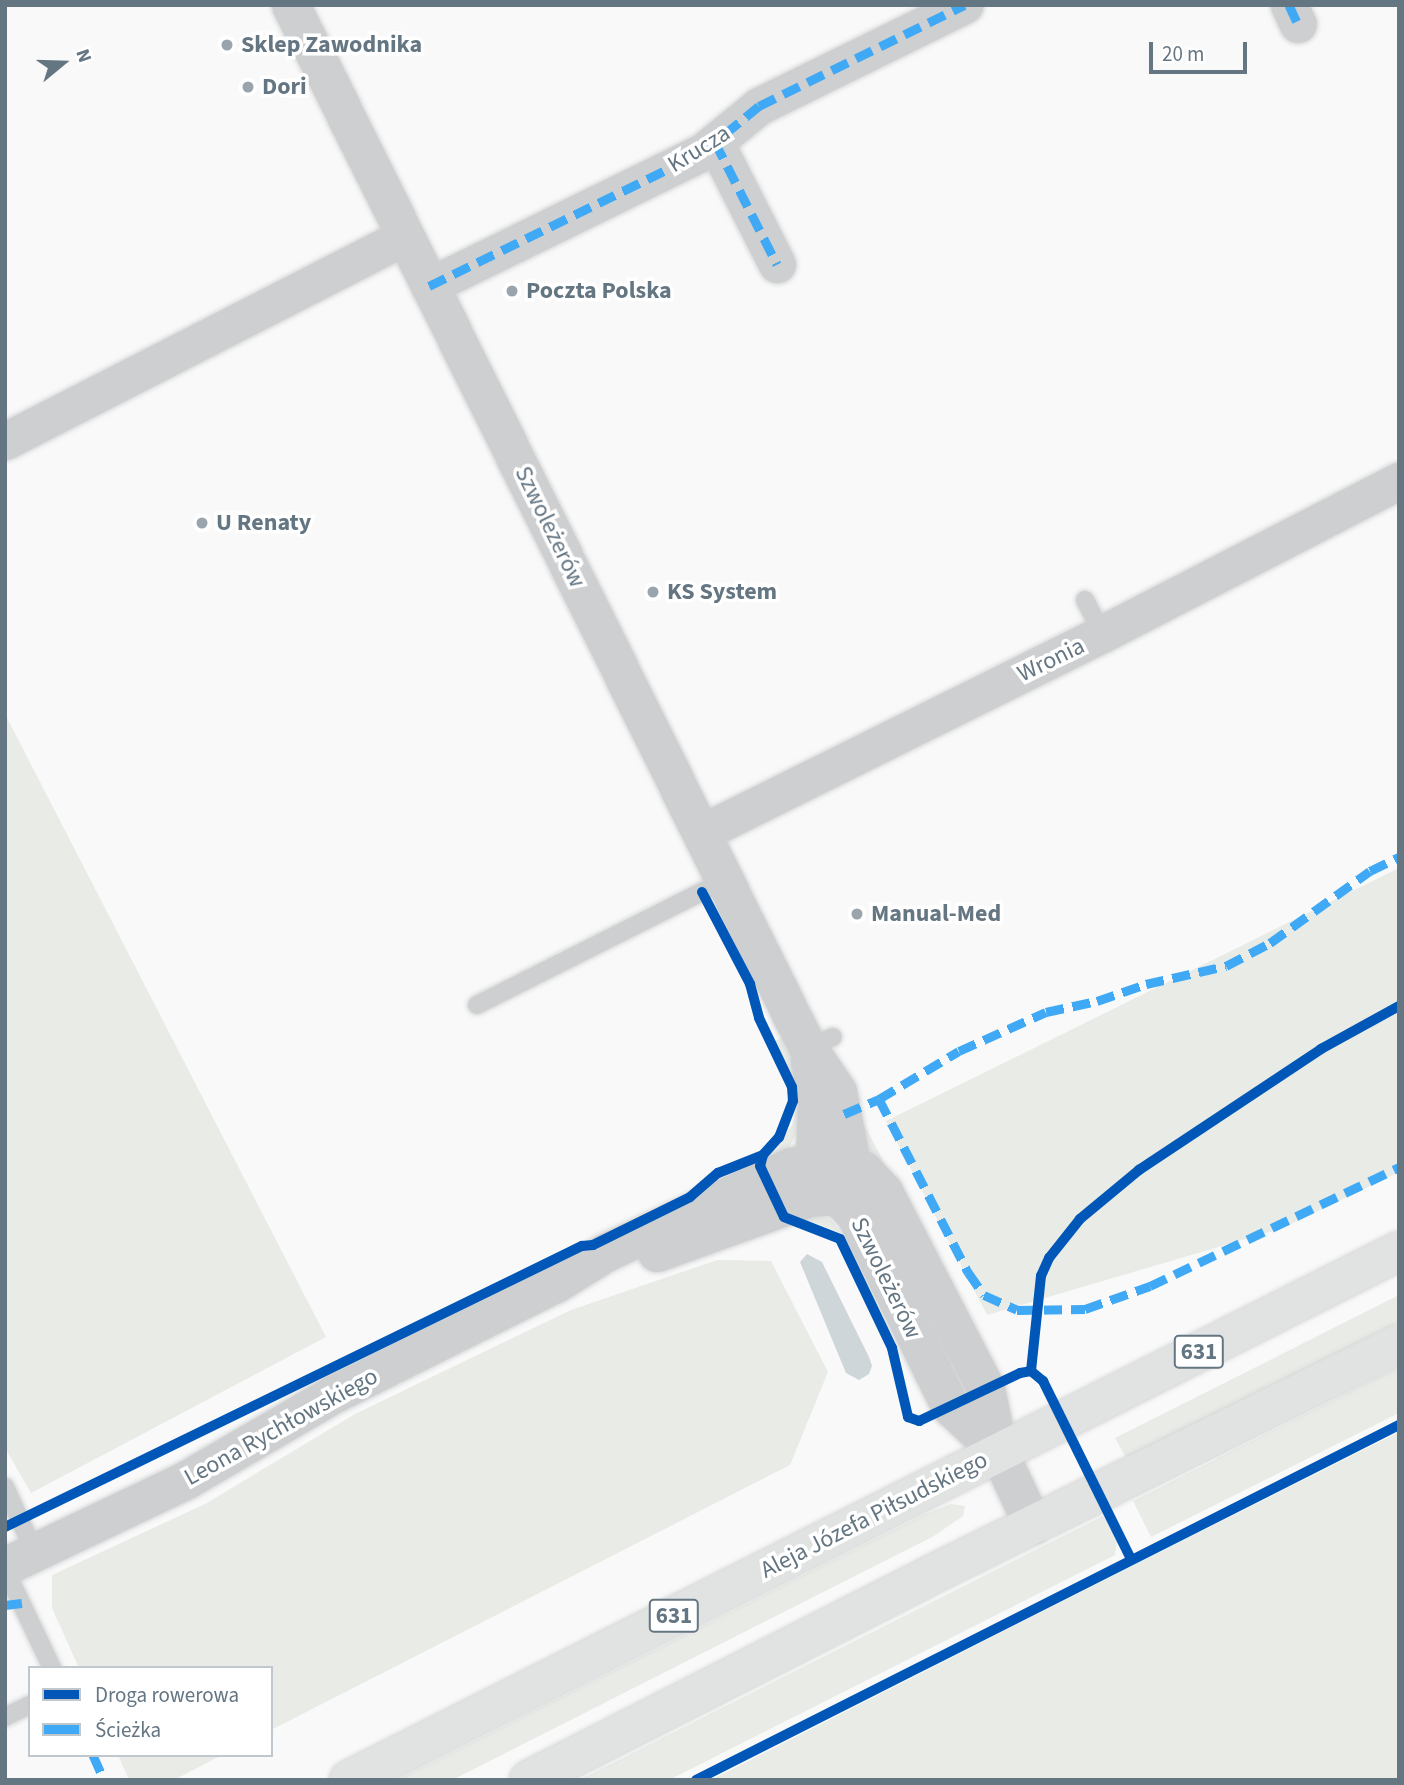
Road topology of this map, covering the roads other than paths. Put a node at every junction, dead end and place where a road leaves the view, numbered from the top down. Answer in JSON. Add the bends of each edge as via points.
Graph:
{"nodes":[{"id":1,"x":291,"y":5,"type":"edge"},
{"id":2,"x":964,"y":5,"type":"edge"},
{"id":3,"x":715,"y":142,"type":"junction"},
{"id":4,"x":405,"y":236,"type":"junction"},
{"id":5,"x":777,"y":264,"type":"dead end"},
{"id":6,"x":429,"y":286,"type":"junction"},
{"id":7,"x":5,"y":441,"type":"edge"},
{"id":8,"x":1399,"y":481,"type":"edge"},
{"id":9,"x":1085,"y":600,"type":"dead end"},
{"id":10,"x":1102,"y":634,"type":"junction"},
{"id":11,"x":701,"y":833,"type":"junction"},
{"id":12,"x":725,"y":880,"type":"junction"},
{"id":13,"x":477,"y":1005,"type":"dead end"},
{"id":14,"x":821,"y":1043,"type":"junction"},
{"id":15,"x":815,"y":1160,"type":"junction"},
{"id":16,"x":844,"y":1180,"type":"junction"},
{"id":17,"x":1399,"y":1251,"type":"edge"},
{"id":18,"x":556,"y":1284,"type":"junction"},
{"id":19,"x":1399,"y":1344,"type":"edge"},
{"id":20,"x":999,"y":1452,"type":"junction"},
{"id":21,"x":5,"y":1487,"type":"edge"},
{"id":22,"x":1033,"y":1525,"type":"junction"},
{"id":23,"x":15,"y":1563,"type":"edge"},
{"id":24,"x":51,"y":1666,"type":"edge"},
{"id":25,"x":28,"y":1706,"type":"edge"},
{"id":26,"x":5,"y":1717,"type":"edge"},
{"id":27,"x":349,"y":1780,"type":"edge"},
{"id":28,"x":529,"y":1780,"type":"edge"}],
"edges":[{"from":1,"to":4,"type":"street","name":"Szwoleżerów"},
{"from":2,"to":3,"type":"street","name":"Krucza","via":[[759,106]]},
{"from":3,"to":5,"type":"street"},
{"from":3,"to":6,"type":"street","name":"Krucza"},
{"from":4,"to":6,"type":"street","name":"Szwoleżerów"},
{"from":4,"to":7,"type":"street"},
{"from":6,"to":11,"type":"street","name":"Szwoleżerów"},
{"from":8,"to":10,"type":"street","name":"Wronia"},
{"from":9,"to":10,"type":"lane"},
{"from":10,"to":11,"type":"street","name":"Wronia"},
{"from":11,"to":12,"type":"street","name":"Szwoleżerów"},
{"from":12,"to":13,"type":"lane"},
{"from":12,"to":14,"type":"street","name":"Szwoleżerów"},
{"from":14,"to":15,"type":"street","name":"Szwoleżerów"},
{"from":14,"to":16,"type":"street","name":"Szwoleżerów","via":[[842,1103]]},
{"from":15,"to":16,"type":"street","via":[[832,1158]]},
{"from":15,"to":18,"type":"street","name":"Leona Rychłowskiego","via":[[606,1253]]},
{"from":16,"to":18,"type":"street","name":"Leona Rychłowskiego","via":[[810,1198],[609,1271]]},
{"from":16,"to":20,"type":"street","name":"Szwoleżerów","via":[[875,1180],[884,1192],[986,1389]]},
{"from":17,"to":20,"type":"main road","name":"Aleja Józefa Piłsudskiego","number":"631"},
{"from":18,"to":23,"type":"street","name":"Leona Rychłowskiego","via":[[335,1394],[187,1480]]},
{"from":19,"to":22,"type":"main road"},
{"from":20,"to":22,"type":"street","name":"Szwoleżerów"},
{"from":20,"to":27,"type":"main road","name":"Aleja Józefa Piłsudskiego","number":"631"},
{"from":21,"to":23,"type":"lane"},
{"from":22,"to":28,"type":"main road"},
{"from":23,"to":24,"type":"lane"},
{"from":25,"to":26,"type":"lane"}]}
